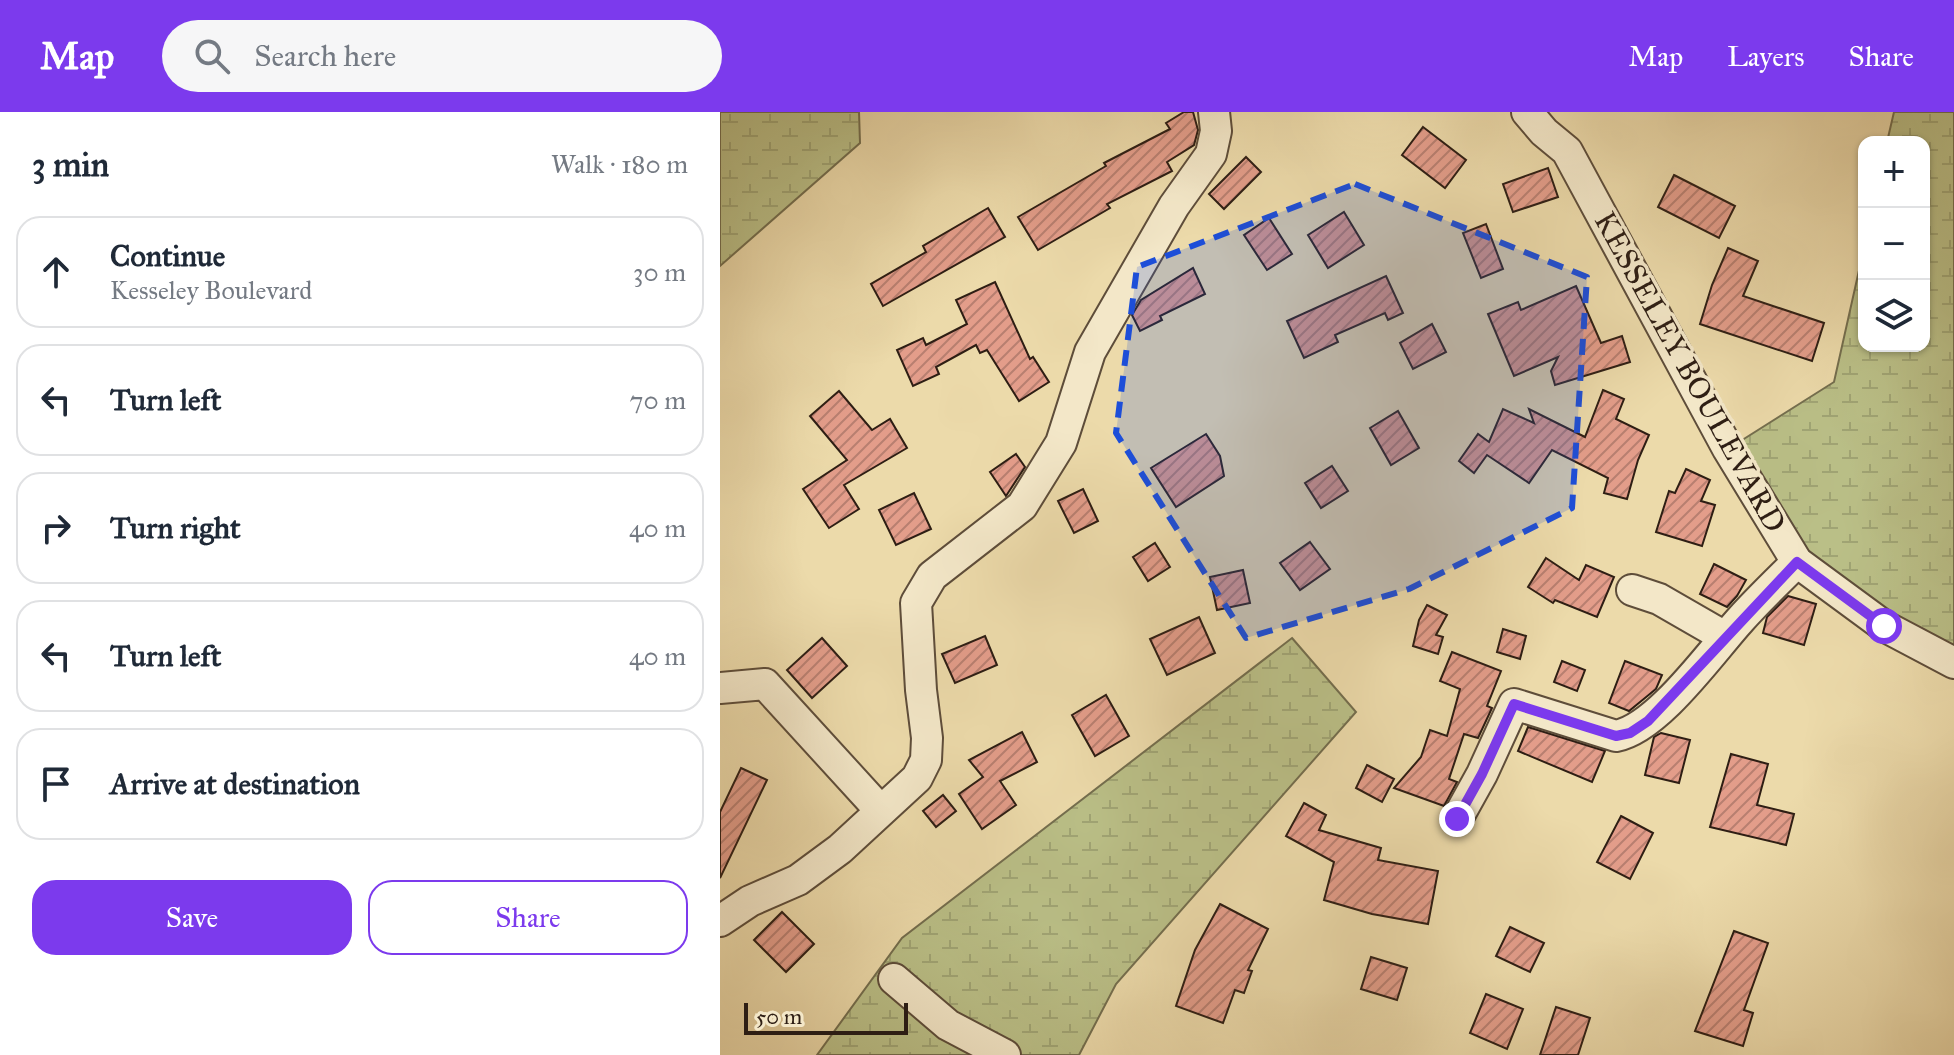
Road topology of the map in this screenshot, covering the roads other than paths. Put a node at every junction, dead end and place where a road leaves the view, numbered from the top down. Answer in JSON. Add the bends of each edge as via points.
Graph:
{"nodes":[{"id":1,"x":1214,"y":112,"type":"edge"},
{"id":2,"x":1527,"y":112,"type":"edge"},
{"id":3,"x":1797,"y":562,"type":"junction"},
{"id":4,"x":1632,"y":590,"type":"dead end"},
{"id":5,"x":1725,"y":637,"type":"junction"},
{"id":6,"x":1954,"y":663,"type":"edge"},
{"id":7,"x":720,"y":688,"type":"edge"},
{"id":8,"x":880,"y":810,"type":"junction"},
{"id":9,"x":1457,"y":819,"type":"dead end"},
{"id":10,"x":720,"y":921,"type":"edge"},
{"id":11,"x":894,"y":979,"type":"dead end"},
{"id":12,"x":1005,"y":1055,"type":"edge"}],
"edges":[{"from":1,"to":8,"type":"street","via":[[1211,154],[1174,206],[1090,352],[1061,443],[1022,506],[932,576],[916,603],[926,760],[917,778]]},
{"from":2,"to":3,"type":"street","name":"KESSELEY BOULEVARD","via":[[1567,151],[1728,449]]},
{"from":3,"to":5,"type":"street"},
{"from":3,"to":6,"type":"street","name":"KESSELEY BOULEVARD","via":[[1884,626]]},
{"from":4,"to":5,"type":"street","via":[[1659,599]]},
{"from":5,"to":9,"type":"street","via":[[1648,721],[1630,733],[1616,736],[1514,704]]},
{"from":7,"to":8,"type":"street","via":[[765,684]]},
{"from":8,"to":10,"type":"street","via":[[798,880]]},
{"from":11,"to":12,"type":"street","via":[[948,1025]]}]}
